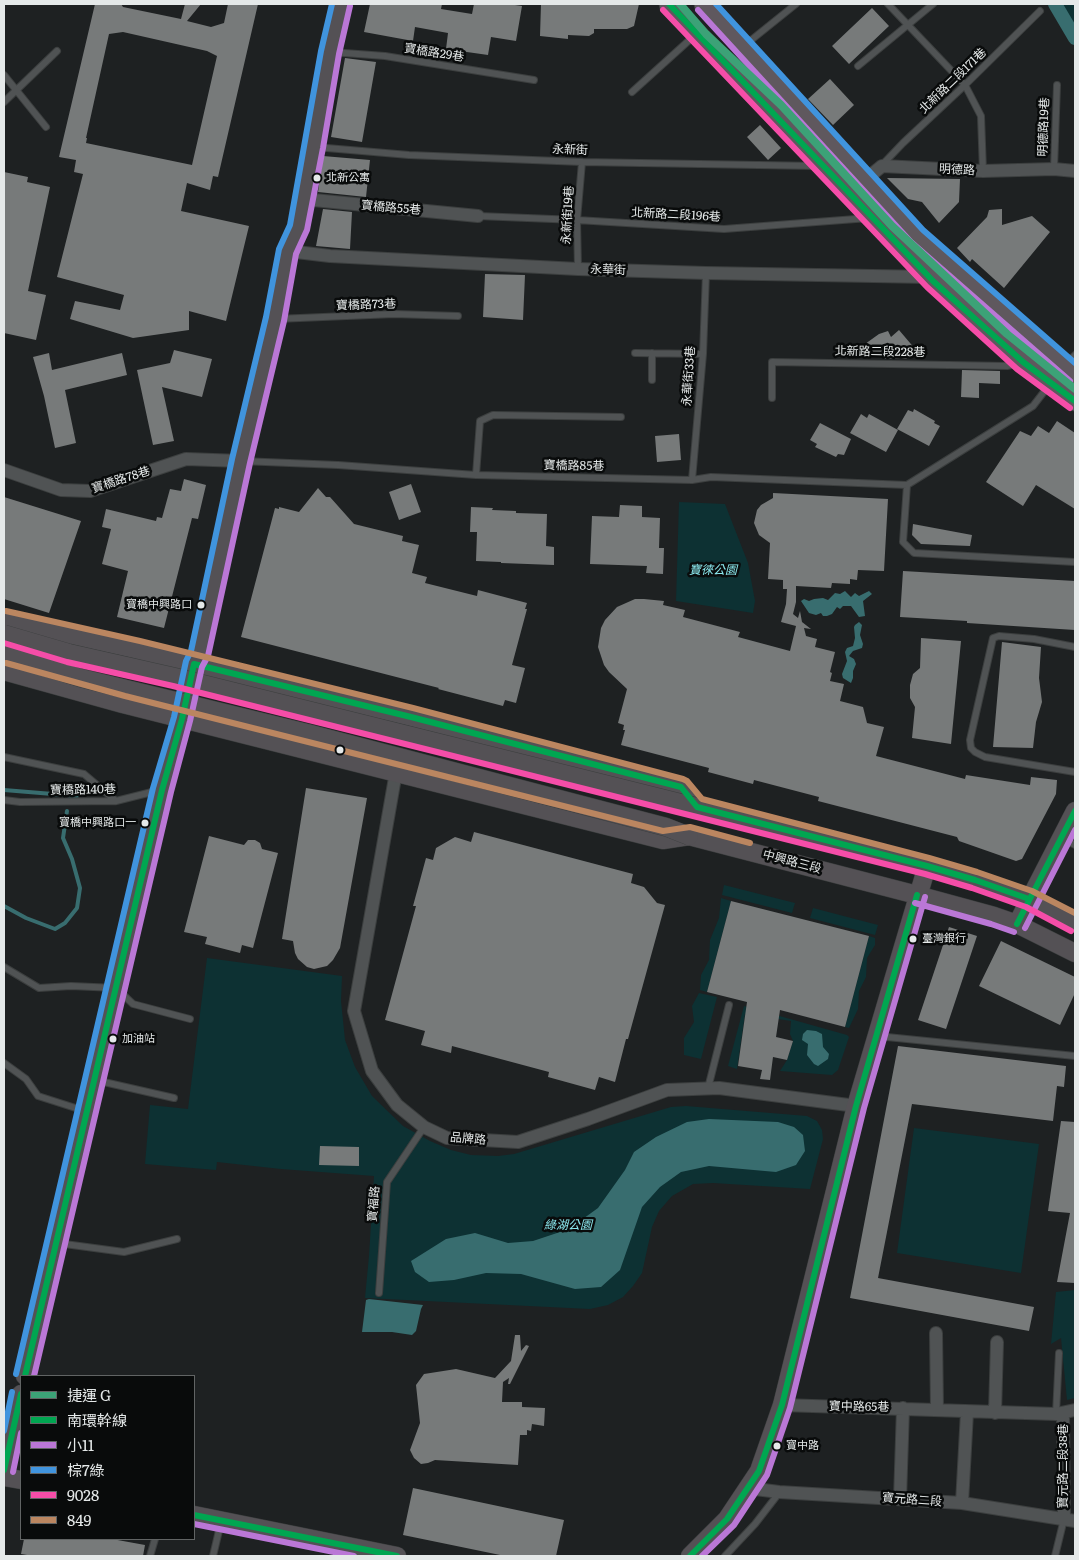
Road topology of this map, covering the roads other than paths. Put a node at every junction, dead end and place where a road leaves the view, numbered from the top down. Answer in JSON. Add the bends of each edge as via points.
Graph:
{"nodes":[{"id":1,"x":341,"y":4,"type":"edge"},
{"id":2,"x":669,"y":4,"type":"edge"},
{"id":3,"x":704,"y":4,"type":"edge"},
{"id":4,"x":796,"y":4,"type":"edge"},
{"id":5,"x":888,"y":4,"type":"edge"},
{"id":6,"x":933,"y":4,"type":"edge"},
{"id":7,"x":1040,"y":11,"type":"dead end"},
{"id":8,"x":909,"y":26,"type":"junction"},
{"id":9,"x":696,"y":34,"type":"junction"},
{"id":10,"x":744,"y":46,"type":"junction"},
{"id":11,"x":57,"y":51,"type":"dead end"},
{"id":12,"x":330,"y":52,"type":"junction"},
{"id":13,"x":858,"y":66,"type":"dead end"},
{"id":14,"x":4,"y":75,"type":"edge"},
{"id":15,"x":534,"y":80,"type":"dead end"},
{"id":16,"x":966,"y":85,"type":"junction"},
{"id":17,"x":1057,"y":85,"type":"dead end"},
{"id":18,"x":16,"y":90,"type":"junction"},
{"id":19,"x":632,"y":92,"type":"dead end"},
{"id":20,"x":4,"y":102,"type":"edge"},
{"id":21,"x":46,"y":127,"type":"dead end"},
{"id":22,"x":314,"y":147,"type":"junction"},
{"id":23,"x":582,"y":162,"type":"junction"},
{"id":24,"x":824,"y":166,"type":"junction"},
{"id":25,"x":882,"y":166,"type":"junction"},
{"id":26,"x":1054,"y":169,"type":"junction"},
{"id":27,"x":1075,"y":170,"type":"edge"},
{"id":28,"x":982,"y":171,"type":"junction"},
{"id":29,"x":864,"y":180,"type":"junction"},
{"id":30,"x":849,"y":194,"type":"junction"},
{"id":31,"x":303,"y":199,"type":"junction"},
{"id":32,"x":478,"y":216,"type":"joint"},
{"id":33,"x":872,"y":218,"type":"junction"},
{"id":34,"x":577,"y":220,"type":"junction"},
{"id":35,"x":288,"y":251,"type":"junction"},
{"id":36,"x":578,"y":269,"type":"junction"},
{"id":37,"x":706,"y":273,"type":"junction"},
{"id":38,"x":930,"y":277,"type":"junction"},
{"id":39,"x":458,"y":316,"type":"dead end"},
{"id":40,"x":275,"y":320,"type":"junction"},
{"id":41,"x":635,"y":353,"type":"dead end"},
{"id":42,"x":652,"y":353,"type":"junction"},
{"id":43,"x":702,"y":354,"type":"junction"},
{"id":44,"x":1023,"y":362,"type":"junction"},
{"id":45,"x":1071,"y":365,"type":"edge"},
{"id":46,"x":652,"y":380,"type":"dead end"},
{"id":47,"x":1051,"y":383,"type":"junction"},
{"id":48,"x":772,"y":398,"type":"dead end"},
{"id":49,"x":1075,"y":401,"type":"edge"},
{"id":50,"x":621,"y":417,"type":"dead end"},
{"id":51,"x":241,"y":461,"type":"junction"},
{"id":52,"x":4,"y":470,"type":"edge"},
{"id":53,"x":476,"y":475,"type":"junction"},
{"id":54,"x":692,"y":480,"type":"junction"},
{"id":55,"x":907,"y":485,"type":"junction"},
{"id":56,"x":1075,"y":562,"type":"edge"},
{"id":57,"x":4,"y":620,"type":"edge"},
{"id":58,"x":4,"y":634,"type":"edge"},
{"id":59,"x":1075,"y":647,"type":"edge"},
{"id":60,"x":138,"y":650,"type":"junction"},
{"id":61,"x":4,"y":654,"type":"edge"},
{"id":62,"x":194,"y":664,"type":"junction"},
{"id":63,"x":4,"y":671,"type":"edge"},
{"id":64,"x":286,"y":688,"type":"junction"},
{"id":65,"x":123,"y":704,"type":"junction"},
{"id":66,"x":182,"y":718,"type":"junction"},
{"id":67,"x":271,"y":742,"type":"junction"},
{"id":68,"x":4,"y":757,"type":"edge"},
{"id":69,"x":396,"y":772,"type":"junction"},
{"id":70,"x":1075,"y":772,"type":"edge"},
{"id":71,"x":162,"y":790,"type":"junction"},
{"id":72,"x":4,"y":800,"type":"edge"},
{"id":73,"x":116,"y":802,"type":"junction"},
{"id":74,"x":697,"y":807,"type":"junction"},
{"id":75,"x":1075,"y":811,"type":"edge"},
{"id":76,"x":689,"y":836,"type":"junction"},
{"id":77,"x":1068,"y":842,"type":"edge"},
{"id":78,"x":927,"y":866,"type":"junction"},
{"id":79,"x":918,"y":895,"type":"junction"},
{"id":80,"x":1030,"y":899,"type":"junction"},
{"id":81,"x":1075,"y":923,"type":"edge"},
{"id":82,"x":1017,"y":924,"type":"junction"},
{"id":83,"x":1075,"y":953,"type":"edge"},
{"id":84,"x":4,"y":967,"type":"edge"},
{"id":85,"x":116,"y":988,"type":"junction"},
{"id":86,"x":730,"y":1005,"type":"dead end"},
{"id":87,"x":190,"y":1019,"type":"dead end"},
{"id":88,"x":876,"y":1036,"type":"junction"},
{"id":89,"x":1075,"y":1056,"type":"edge"},
{"id":90,"x":4,"y":1063,"type":"edge"},
{"id":91,"x":94,"y":1080,"type":"junction"},
{"id":92,"x":708,"y":1088,"type":"junction"},
{"id":93,"x":174,"y":1098,"type":"dead end"},
{"id":94,"x":856,"y":1106,"type":"junction"},
{"id":95,"x":86,"y":1112,"type":"junction"},
{"id":96,"x":424,"y":1127,"type":"junction"},
{"id":97,"x":177,"y":1239,"type":"dead end"},
{"id":98,"x":56,"y":1242,"type":"junction"},
{"id":99,"x":379,"y":1293,"type":"dead end"},
{"id":100,"x":936,"y":1333,"type":"dead end"},
{"id":101,"x":996,"y":1342,"type":"dead end"},
{"id":102,"x":1059,"y":1353,"type":"dead end"},
{"id":103,"x":25,"y":1375,"type":"edge"},
{"id":104,"x":20,"y":1398,"type":"edge"},
{"id":105,"x":782,"y":1405,"type":"junction"},
{"id":106,"x":903,"y":1408,"type":"junction"},
{"id":107,"x":936,"y":1410,"type":"junction"},
{"id":108,"x":967,"y":1412,"type":"junction"},
{"id":109,"x":1065,"y":1412,"type":"edge"},
{"id":110,"x":995,"y":1413,"type":"junction"},
{"id":111,"x":4,"y":1470,"type":"edge"},
{"id":112,"x":4,"y":1477,"type":"edge"},
{"id":113,"x":20,"y":1480,"type":"edge"},
{"id":114,"x":748,"y":1488,"type":"junction"},
{"id":115,"x":779,"y":1492,"type":"junction"},
{"id":116,"x":900,"y":1499,"type":"junction"},
{"id":117,"x":962,"y":1503,"type":"junction"},
{"id":118,"x":195,"y":1515,"type":"edge"},
{"id":119,"x":1069,"y":1520,"type":"edge"},
{"id":120,"x":221,"y":1521,"type":"junction"},
{"id":121,"x":155,"y":1540,"type":"edge"},
{"id":122,"x":697,"y":1555,"type":"edge"},
{"id":123,"x":150,"y":1556,"type":"edge"},
{"id":124,"x":212,"y":1556,"type":"edge"},
{"id":125,"x":397,"y":1556,"type":"edge"},
{"id":126,"x":725,"y":1556,"type":"edge"},
{"id":127,"x":1056,"y":1556,"type":"edge"}],
"edges":[{"from":1,"to":12,"type":"street"},
{"from":2,"to":9,"type":"main road"},
{"from":3,"to":10,"type":"main road"},
{"from":4,"to":10,"type":"lane"},
{"from":5,"to":8,"type":"lane"},
{"from":6,"to":8,"type":"lane"},
{"from":7,"to":16,"type":"lane","name":"北新路二段171巷"},
{"from":8,"to":13,"type":"lane"},
{"from":8,"to":16,"type":"lane"},
{"from":9,"to":19,"type":"lane"},
{"from":9,"to":24,"type":"main road"},
{"from":10,"to":29,"type":"main road"},
{"from":11,"to":18,"type":"lane"},
{"from":12,"to":15,"type":"lane","name":"寶橋路29巷","via":[[385,56]]},
{"from":12,"to":22,"type":"street"},
{"from":14,"to":18,"type":"lane"},
{"from":16,"to":25,"type":"lane","name":"北新路二段171巷"},
{"from":16,"to":28,"type":"lane","via":[[981,116]]},
{"from":17,"to":26,"type":"lane","name":"明德路19巷"},
{"from":18,"to":20,"type":"lane"},
{"from":18,"to":21,"type":"lane"},
{"from":22,"to":23,"type":"lane","name":"永新街","via":[[409,155]]},
{"from":22,"to":31,"type":"street"},
{"from":23,"to":24,"type":"lane","name":"永新街"},
{"from":23,"to":34,"type":"lane","name":"永新街19巷"},
{"from":24,"to":30,"type":"main road"},
{"from":25,"to":28,"type":"street","name":"明德路"},
{"from":25,"to":29,"type":"street"},
{"from":26,"to":27,"type":"street","name":"明德路"},
{"from":26,"to":28,"type":"street","name":"明德路"},
{"from":29,"to":30,"type":"street"},
{"from":29,"to":45,"type":"main road","via":[[917,236]]},
{"from":30,"to":33,"type":"main road"},
{"from":31,"to":32,"type":"street","name":"寶橋路55巷"},
{"from":31,"to":35,"type":"street","via":[[298,228]]},
{"from":32,"to":34,"type":"lane","name":"北新路二段196巷"},
{"from":33,"to":34,"type":"lane","name":"北新路二段196巷","via":[[724,229]]},
{"from":33,"to":38,"type":"main road"},
{"from":34,"to":36,"type":"lane","name":"永新街19巷"},
{"from":35,"to":36,"type":"street","name":"永華街"},
{"from":35,"to":40,"type":"street"},
{"from":36,"to":37,"type":"street","name":"永華街"},
{"from":37,"to":38,"type":"street","name":"永華街"},
{"from":37,"to":43,"type":"lane","name":"永華街33巷"},
{"from":38,"to":44,"type":"main road"},
{"from":39,"to":40,"type":"lane","name":"寶橋路73巷","via":[[394,314]]},
{"from":40,"to":51,"type":"street"},
{"from":41,"to":42,"type":"lane"},
{"from":42,"to":43,"type":"lane"},
{"from":42,"to":46,"type":"lane"},
{"from":43,"to":54,"type":"lane","name":"永華街33巷"},
{"from":44,"to":47,"type":"main road"},
{"from":44,"to":48,"type":"lane","name":"北新路二段228巷","via":[[1007,366],[772,362]]},
{"from":45,"to":47,"type":"lane"},
{"from":47,"to":49,"type":"main road"},
{"from":47,"to":55,"type":"lane","via":[[1033,406]]},
{"from":50,"to":53,"type":"lane","via":[[493,415],[480,421]]},
{"from":51,"to":52,"type":"street","name":"寶橋路78巷","via":[[186,459],[90,492],[61,490]]},
{"from":51,"to":53,"type":"lane","name":"寶橋路85巷"},
{"from":51,"to":62,"type":"street","via":[[199,654]]},
{"from":53,"to":54,"type":"lane","name":"寶橋路85巷"},
{"from":54,"to":55,"type":"lane","name":"寶橋路85巷","via":[[711,477]]},
{"from":55,"to":56,"type":"lane","via":[[903,542],[914,553]]},
{"from":57,"to":60,"type":"street"},
{"from":58,"to":74,"type":"street","bridge":true,"via":[[68,653]]},
{"from":59,"to":70,"type":"lane","via":[[1034,639],[993,638],[970,740],[971,748],[985,756]]},
{"from":60,"to":62,"type":"street"},
{"from":60,"to":65,"type":"street"},
{"from":61,"to":76,"type":"street","bridge":true,"via":[[81,678],[311,734]]},
{"from":62,"to":64,"type":"street"},
{"from":62,"to":66,"type":"street"},
{"from":63,"to":65,"type":"street","name":"中興路三段"},
{"from":64,"to":67,"type":"street"},
{"from":64,"to":74,"type":"street","via":[[681,787]]},
{"from":65,"to":66,"type":"street","name":"中興路三段"},
{"from":66,"to":67,"type":"street","name":"中興路三段"},
{"from":66,"to":71,"type":"street"},
{"from":67,"to":69,"type":"street","name":"中興路三段"},
{"from":68,"to":73,"type":"lane","via":[[84,774]]},
{"from":69,"to":76,"type":"street","name":"中興路三段","via":[[663,840]]},
{"from":69,"to":96,"type":"street","name":"品牌路","via":[[354,1011],[372,1071],[398,1106]]},
{"from":71,"to":73,"type":"lane","name":"寶橋路140巷"},
{"from":71,"to":85,"type":"street"},
{"from":72,"to":73,"type":"lane","name":"寶橋路140巷"},
{"from":74,"to":78,"type":"street"},
{"from":75,"to":77,"type":"street"},
{"from":76,"to":79,"type":"street","name":"中興路三段"},
{"from":77,"to":80,"type":"street"},
{"from":78,"to":79,"type":"street"},
{"from":78,"to":80,"type":"street"},
{"from":79,"to":82,"type":"street","name":"中興路三段"},
{"from":79,"to":88,"type":"street"},
{"from":80,"to":81,"type":"street"},
{"from":80,"to":82,"type":"street"},
{"from":82,"to":83,"type":"street","name":"中興路三段"},
{"from":84,"to":85,"type":"lane","via":[[39,988]]},
{"from":85,"to":87,"type":"lane","via":[[133,1004]]},
{"from":85,"to":91,"type":"street"},
{"from":86,"to":92,"type":"lane"},
{"from":88,"to":89,"type":"lane"},
{"from":88,"to":94,"type":"street"},
{"from":90,"to":95,"type":"lane","via":[[26,1079],[38,1096]]},
{"from":91,"to":93,"type":"lane"},
{"from":91,"to":95,"type":"street"},
{"from":92,"to":94,"type":"street","name":"品牌路"},
{"from":92,"to":96,"type":"street","name":"品牌路","via":[[667,1090],[518,1142],[447,1138]]},
{"from":94,"to":105,"type":"street"},
{"from":95,"to":98,"type":"street"},
{"from":96,"to":99,"type":"lane","name":"寶福路","via":[[387,1182]]},
{"from":97,"to":98,"type":"lane","via":[[124,1252]]},
{"from":98,"to":103,"type":"street"},
{"from":100,"to":107,"type":"street"},
{"from":101,"to":110,"type":"street"},
{"from":102,"to":109,"type":"lane"},
{"from":104,"to":111,"type":"street"},
{"from":105,"to":106,"type":"street","name":"寶中路65巷"},
{"from":105,"to":114,"type":"street","via":[[759,1472]]},
{"from":106,"to":107,"type":"street","name":"寶中路65巷"},
{"from":106,"to":116,"type":"street"},
{"from":107,"to":108,"type":"street","name":"寶中路65巷"},
{"from":108,"to":110,"type":"street","name":"寶中路65巷"},
{"from":108,"to":117,"type":"street"},
{"from":109,"to":110,"type":"street","name":"寶中路65巷"},
{"from":109,"to":119,"type":"street","name":"寶元路二段38巷"},
{"from":112,"to":113,"type":"street"},
{"from":114,"to":115,"type":"street","name":"寶元路二段"},
{"from":114,"to":122,"type":"street"},
{"from":115,"to":116,"type":"street","name":"寶元路二段"},
{"from":115,"to":126,"type":"lane"},
{"from":116,"to":117,"type":"street","name":"寶元路二段"},
{"from":117,"to":119,"type":"street","name":"寶元路二段"},
{"from":118,"to":120,"type":"street"},
{"from":119,"to":127,"type":"lane"},
{"from":120,"to":124,"type":"lane"},
{"from":120,"to":125,"type":"street"},
{"from":121,"to":123,"type":"lane"}]}
